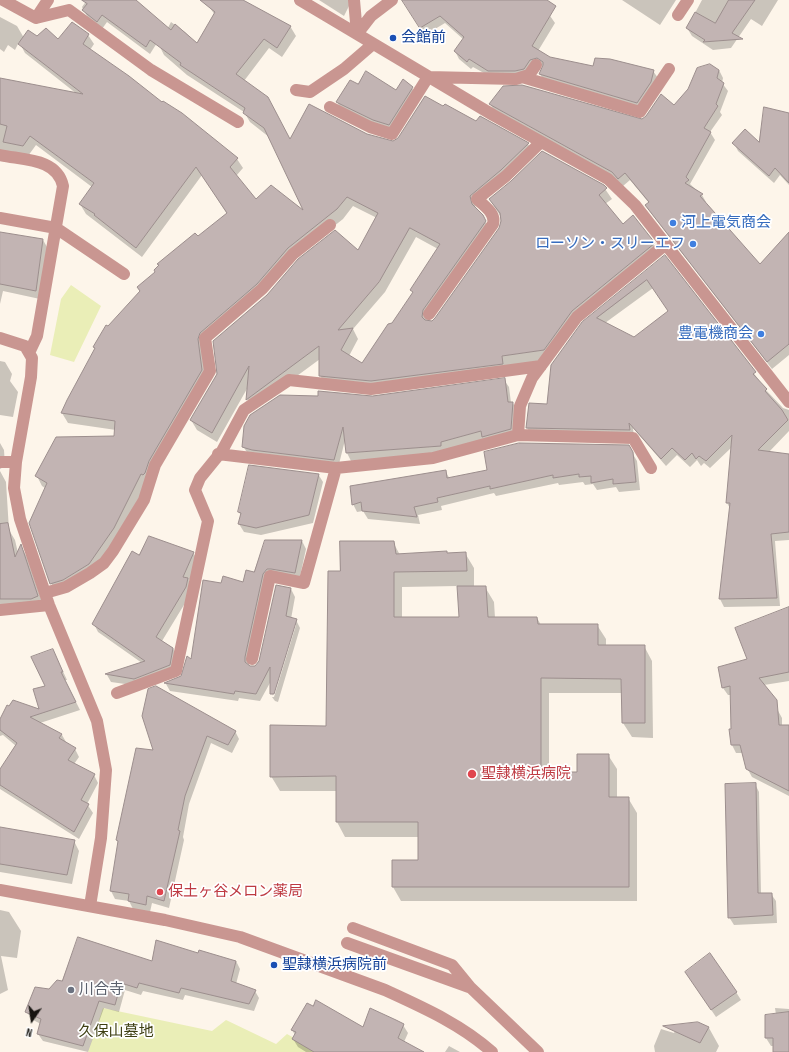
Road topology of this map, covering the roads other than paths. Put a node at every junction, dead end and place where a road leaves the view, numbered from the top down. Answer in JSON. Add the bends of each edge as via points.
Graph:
{"nodes":[{"id":1,"x":3,"y":0,"type":"edge"},
{"id":2,"x":48,"y":0,"type":"edge"},
{"id":3,"x":300,"y":0,"type":"edge"},
{"id":4,"x":354,"y":0,"type":"edge"},
{"id":5,"x":392,"y":0,"type":"edge"},
{"id":6,"x":688,"y":0,"type":"edge"},
{"id":7,"x":678,"y":15,"type":"dead end"},
{"id":8,"x":36,"y":18,"type":"junction"},
{"id":9,"x":357,"y":34,"type":"junction"},
{"id":10,"x":373,"y":44,"type":"junction"},
{"id":11,"x":536,"y":66,"type":"dead end"},
{"id":12,"x":669,"y":69,"type":"dead end"},
{"id":13,"x":428,"y":77,"type":"junction"},
{"id":14,"x":522,"y":77,"type":"junction"},
{"id":15,"x":296,"y":90,"type":"dead end"},
{"id":16,"x":330,"y":107,"type":"dead end"},
{"id":17,"x":238,"y":122,"type":"dead end"},
{"id":18,"x":541,"y":142,"type":"junction"},
{"id":19,"x":0,"y":155,"type":"edge"},
{"id":20,"x":0,"y":218,"type":"edge"},
{"id":21,"x":330,"y":225,"type":"dead end"},
{"id":22,"x":56,"y":228,"type":"junction"},
{"id":23,"x":666,"y":244,"type":"junction"},
{"id":24,"x":124,"y":274,"type":"dead end"},
{"id":25,"x":429,"y":314,"type":"dead end"},
{"id":26,"x":0,"y":338,"type":"edge"},
{"id":27,"x":29,"y":353,"type":"junction"},
{"id":28,"x":541,"y":366,"type":"junction"},
{"id":29,"x":789,"y":402,"type":"edge"},
{"id":30,"x":518,"y":435,"type":"junction"},
{"id":31,"x":218,"y":454,"type":"junction"},
{"id":32,"x":0,"y":462,"type":"edge"},
{"id":33,"x":16,"y":462,"type":"junction"},
{"id":34,"x":336,"y":468,"type":"junction"},
{"id":35,"x":651,"y":468,"type":"dead end"},
{"id":36,"x":47,"y":599,"type":"junction"},
{"id":37,"x":0,"y":610,"type":"edge"},
{"id":38,"x":252,"y":659,"type":"dead end"},
{"id":39,"x":117,"y":693,"type":"dead end"},
{"id":40,"x":0,"y":890,"type":"edge"},
{"id":41,"x":90,"y":906,"type":"junction"},
{"id":42,"x":352,"y":928,"type":"dead end"},
{"id":43,"x":347,"y":943,"type":"dead end"},
{"id":44,"x":470,"y":987,"type":"junction"},
{"id":45,"x":492,"y":1052,"type":"edge"},
{"id":46,"x":538,"y":1052,"type":"edge"}],
"edges":[{"from":1,"to":8,"type":"street"},
{"from":2,"to":8,"type":"street"},
{"from":3,"to":9,"type":"street","via":[[322,19]]},
{"from":4,"to":9,"type":"street"},
{"from":5,"to":9,"type":"street","via":[[371,16]]},
{"from":6,"to":7,"type":"street"},
{"from":8,"to":17,"type":"street","via":[[69,10],[151,70]]},
{"from":9,"to":10,"type":"street"},
{"from":10,"to":13,"type":"street"},
{"from":10,"to":15,"type":"street","via":[[344,69],[310,92]]},
{"from":11,"to":14,"type":"street","via":[[529,75]]},
{"from":12,"to":14,"type":"street","via":[[640,112]]},
{"from":13,"to":14,"type":"street"},
{"from":13,"to":16,"type":"street","via":[[392,134],[370,127]]},
{"from":13,"to":18,"type":"street"},
{"from":18,"to":23,"type":"street","via":[[608,179],[635,204]]},
{"from":18,"to":25,"type":"street","via":[[506,176],[477,199],[493,214],[493,224]]},
{"from":19,"to":22,"type":"street","via":[[46,164],[55,170],[63,186]]},
{"from":20,"to":22,"type":"street"},
{"from":21,"to":36,"type":"street","via":[[293,254],[262,288],[205,338],[210,371],[155,465],[144,500],[104,563]]},
{"from":22,"to":24,"type":"street"},
{"from":22,"to":27,"type":"street","via":[[37,336]]},
{"from":23,"to":28,"type":"street","via":[[577,317]]},
{"from":23,"to":29,"type":"street"},
{"from":26,"to":27,"type":"street","via":[[25,346]]},
{"from":27,"to":33,"type":"street","via":[[32,358],[31,377]]},
{"from":28,"to":30,"type":"street","via":[[532,378],[520,406]]},
{"from":28,"to":31,"type":"street","via":[[371,389],[289,380],[244,410]]},
{"from":30,"to":34,"type":"street","via":[[433,458]]},
{"from":30,"to":35,"type":"street","via":[[633,438]]},
{"from":31,"to":34,"type":"street"},
{"from":31,"to":39,"type":"street","via":[[200,478],[195,490],[208,521],[176,671]]},
{"from":32,"to":33,"type":"street"},
{"from":33,"to":36,"type":"street","via":[[14,488],[20,518]]},
{"from":34,"to":38,"type":"street","via":[[304,583],[270,576]]},
{"from":36,"to":37,"type":"street","via":[[35,608]]},
{"from":36,"to":41,"type":"street","via":[[97,722],[106,770]]},
{"from":40,"to":41,"type":"street"},
{"from":41,"to":45,"type":"street","via":[[240,937],[294,956],[420,1006],[462,1029]]},
{"from":42,"to":44,"type":"street","via":[[452,965]]},
{"from":43,"to":44,"type":"street"},
{"from":44,"to":46,"type":"street"}]}
